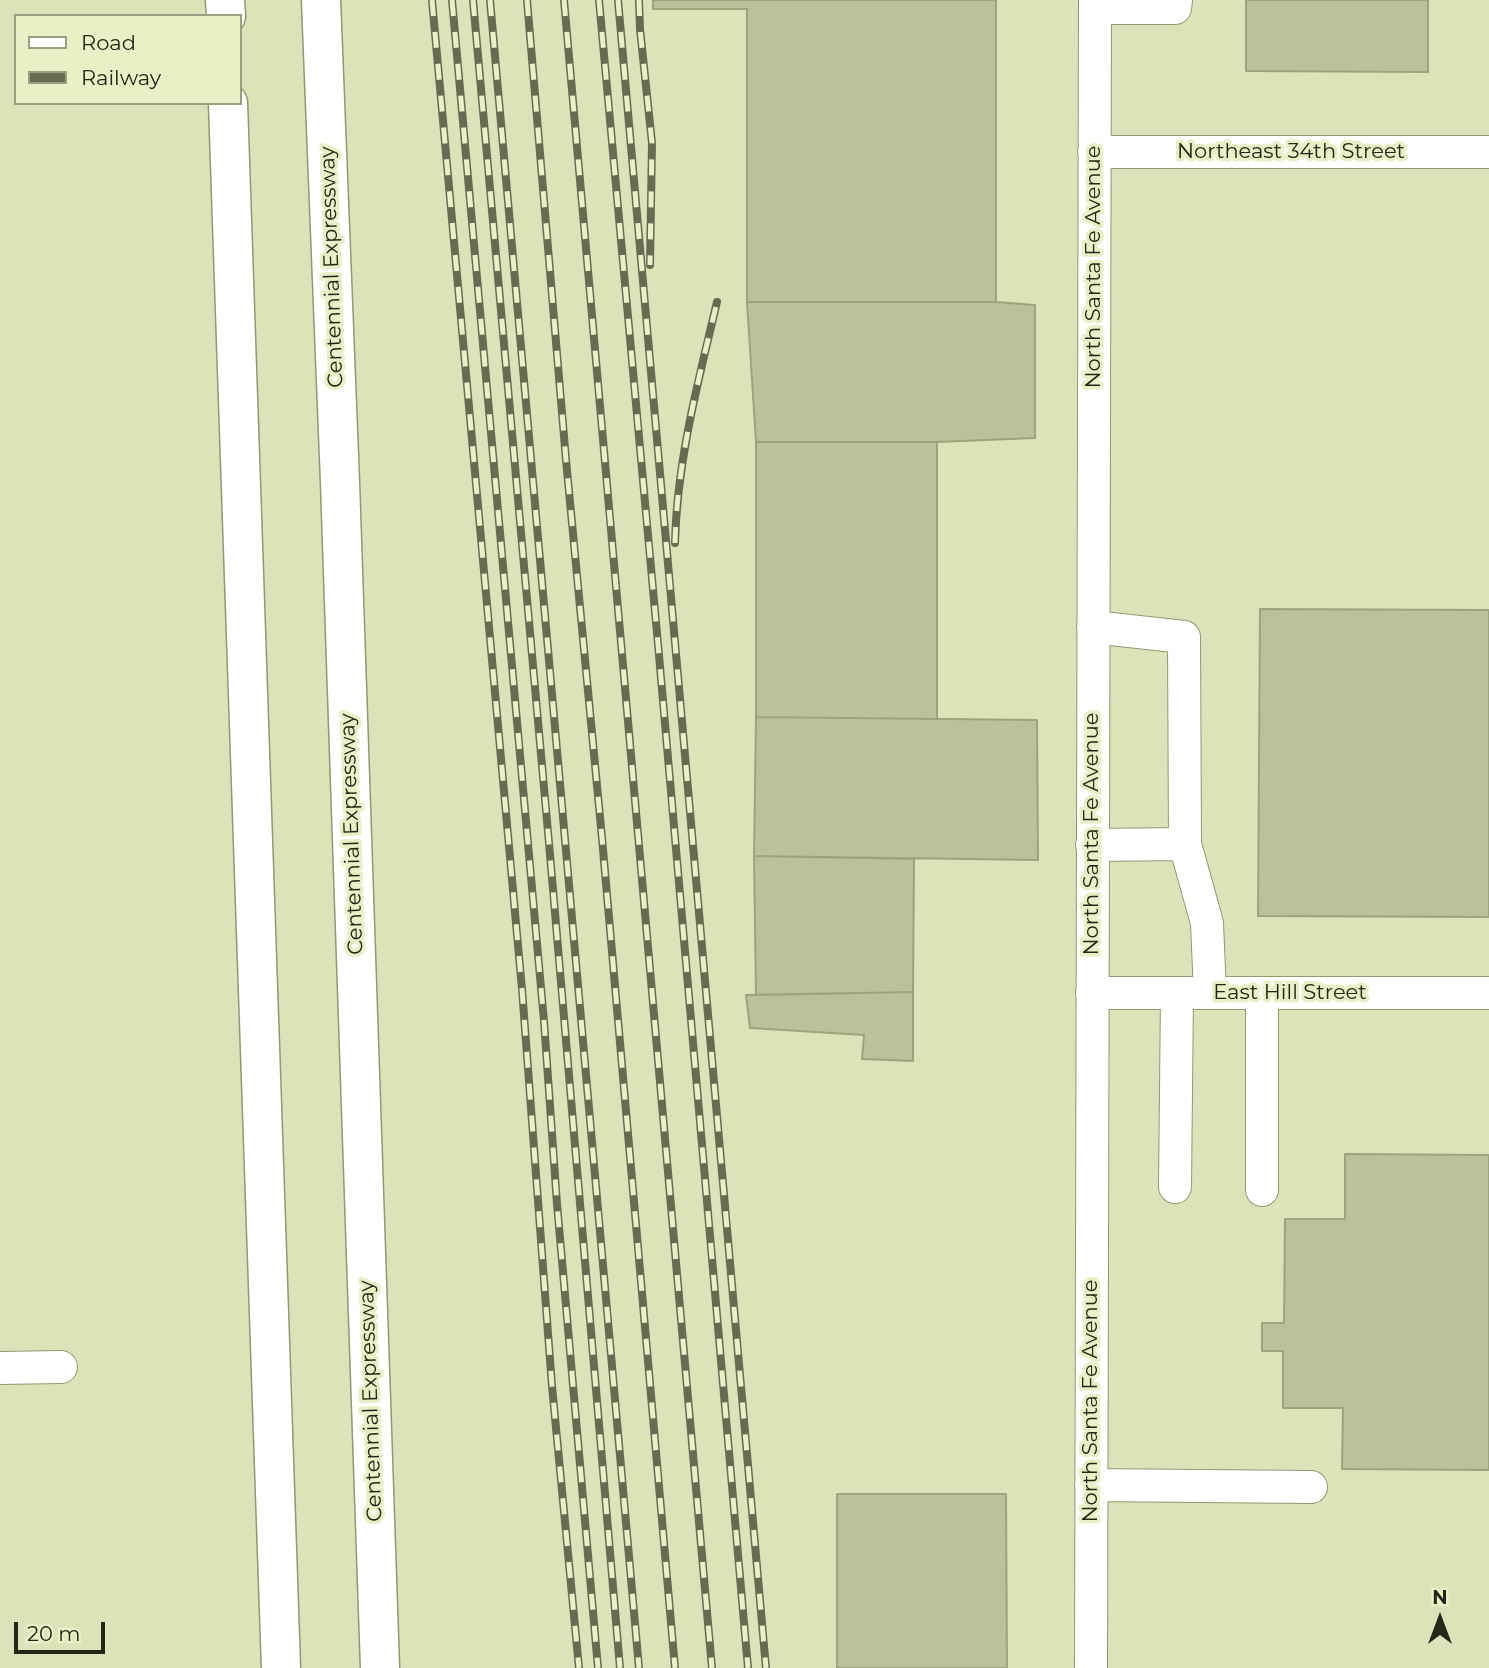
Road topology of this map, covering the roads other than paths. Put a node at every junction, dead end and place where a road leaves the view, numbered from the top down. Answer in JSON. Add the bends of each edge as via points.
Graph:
{"nodes":[{"id":1,"x":1176,"y":0,"type":"edge"},
{"id":2,"x":322,"y":4,"type":"edge"},
{"id":3,"x":1095,"y":4,"type":"edge"},
{"id":4,"x":228,"y":105,"type":"edge"},
{"id":5,"x":1094,"y":152,"type":"junction"},
{"id":6,"x":1489,"y":152,"type":"edge"},
{"id":7,"x":1093,"y":627,"type":"junction"},
{"id":8,"x":1185,"y":844,"type":"junction"},
{"id":9,"x":1092,"y":845,"type":"junction"},
{"id":10,"x":1092,"y":993,"type":"junction"},
{"id":11,"x":1177,"y":993,"type":"junction"},
{"id":12,"x":1210,"y":993,"type":"junction"},
{"id":13,"x":1262,"y":993,"type":"junction"},
{"id":14,"x":1489,"y":993,"type":"edge"},
{"id":15,"x":1175,"y":1187,"type":"dead end"},
{"id":16,"x":1262,"y":1190,"type":"dead end"},
{"id":17,"x":61,"y":1367,"type":"dead end"},
{"id":18,"x":0,"y":1368,"type":"edge"},
{"id":19,"x":1091,"y":1485,"type":"junction"},
{"id":20,"x":1311,"y":1487,"type":"dead end"},
{"id":21,"x":281,"y":1668,"type":"edge"},
{"id":22,"x":380,"y":1668,"type":"edge"},
{"id":23,"x":1091,"y":1668,"type":"edge"}],
"edges":[{"from":1,"to":3,"type":"street","via":[[1175,8]]},
{"from":2,"to":22,"type":"highway","name":"Centennial Expressway"},
{"from":3,"to":5,"type":"street","name":"North Santa Fe Avenue"},
{"from":4,"to":21,"type":"highway"},
{"from":5,"to":6,"type":"street","name":"Northeast 34th Street"},
{"from":5,"to":7,"type":"street","name":"North Santa Fe Avenue"},
{"from":7,"to":8,"type":"street","via":[[1184,637]]},
{"from":7,"to":9,"type":"street","name":"North Santa Fe Avenue"},
{"from":8,"to":9,"type":"street"},
{"from":8,"to":12,"type":"street","via":[[1207,923]]},
{"from":9,"to":10,"type":"street","name":"North Santa Fe Avenue"},
{"from":10,"to":11,"type":"street","name":"East Hill Street"},
{"from":10,"to":19,"type":"street","name":"North Santa Fe Avenue"},
{"from":11,"to":12,"type":"street","name":"East Hill Street"},
{"from":11,"to":15,"type":"street"},
{"from":12,"to":13,"type":"street","name":"East Hill Street"},
{"from":13,"to":14,"type":"street","name":"East Hill Street"},
{"from":13,"to":16,"type":"street"},
{"from":17,"to":18,"type":"street"},
{"from":19,"to":20,"type":"street"},
{"from":19,"to":23,"type":"street","name":"North Santa Fe Avenue"}]}
